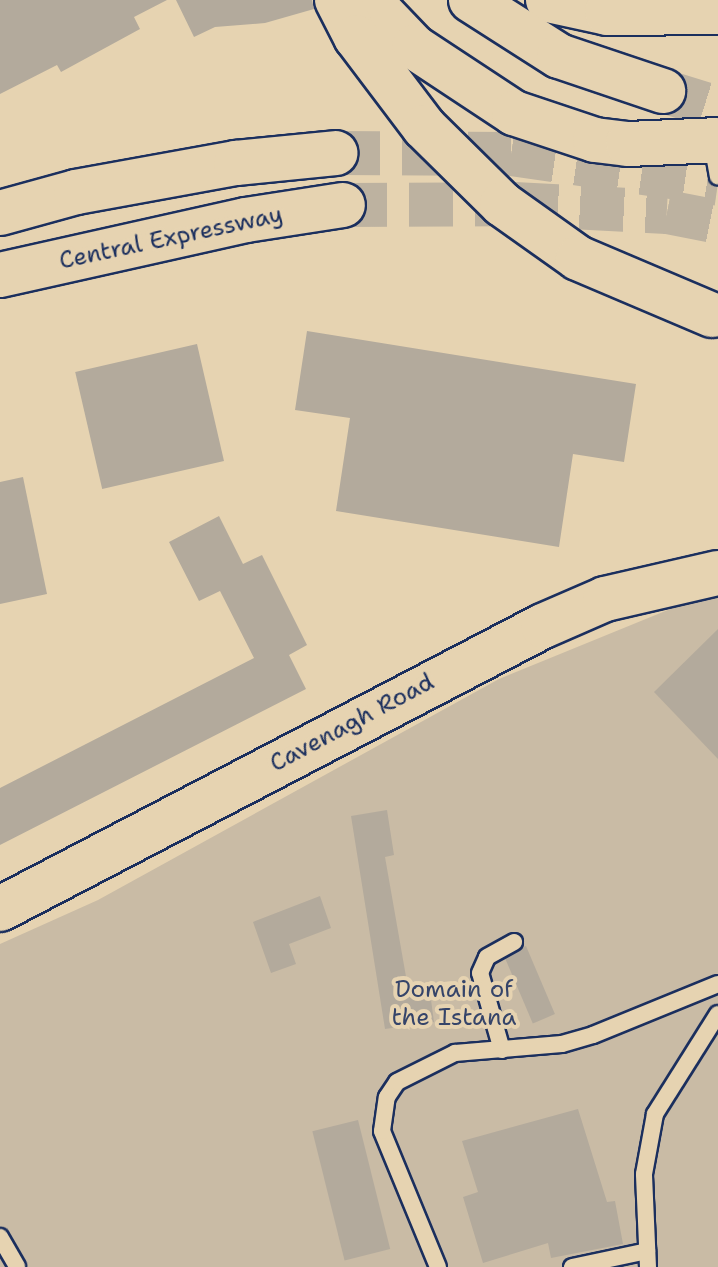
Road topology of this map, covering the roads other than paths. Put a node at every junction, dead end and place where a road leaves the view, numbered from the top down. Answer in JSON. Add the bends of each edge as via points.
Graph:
{"nodes":[{"id":1,"x":337,"y":0,"type":"edge"},
{"id":2,"x":369,"y":0,"type":"edge"},
{"id":3,"x":471,"y":0,"type":"edge"},
{"id":4,"x":548,"y":0,"type":"edge"},
{"id":5,"x":718,"y":12,"type":"edge"},
{"id":6,"x":663,"y":91,"type":"tunnel mouth"},
{"id":7,"x":336,"y":153,"type":"tunnel mouth"},
{"id":8,"x":716,"y":153,"type":"edge"},
{"id":9,"x":343,"y":205,"type":"tunnel mouth"},
{"id":10,"x":0,"y":213,"type":"edge"},
{"id":11,"x":0,"y":275,"type":"edge"},
{"id":12,"x":712,"y":315,"type":"dead end"},
{"id":13,"x":718,"y":573,"type":"edge"},
{"id":14,"x":0,"y":909,"type":"edge"},
{"id":15,"x":514,"y":942,"type":"dead end"},
{"id":16,"x":718,"y":984,"type":"edge"},
{"id":17,"x":718,"y":1014,"type":"edge"},
{"id":18,"x":502,"y":1050,"type":"junction"},
{"id":19,"x":0,"y":1237,"type":"edge"},
{"id":20,"x":648,"y":1259,"type":"edge"},
{"id":21,"x":17,"y":1267,"type":"edge"},
{"id":22,"x":438,"y":1267,"type":"edge"},
{"id":23,"x":572,"y":1267,"type":"edge"}],
"edges":[{"from":1,"to":12,"type":"main road","via":[[356,37],[424,127],[502,204],[578,258]]},
{"from":2,"to":8,"type":"main road","via":[[414,47],[514,113],[606,141]]},
{"from":3,"to":6,"type":"main road","via":[[559,56]]},
{"from":4,"to":5,"type":"main road","via":[[607,13]]},
{"from":7,"to":10,"type":"main road","via":[[192,171],[76,192]]},
{"from":9,"to":11,"type":"main road","name":"Central Expressway","via":[[246,220]]},
{"from":13,"to":14,"type":"main road","name":"Cavenagh Road","via":[[605,599],[543,626]]},
{"from":15,"to":18,"type":"lane","via":[[487,957],[480,973]]},
{"from":16,"to":18,"type":"lane","via":[[593,1035]]},
{"from":17,"to":20,"type":"lane","via":[[655,1114],[644,1174]]},
{"from":18,"to":22,"type":"lane","via":[[455,1053],[411,1072],[387,1097],[382,1131]]},
{"from":19,"to":21,"type":"lane"},
{"from":20,"to":23,"type":"lane"}]}
